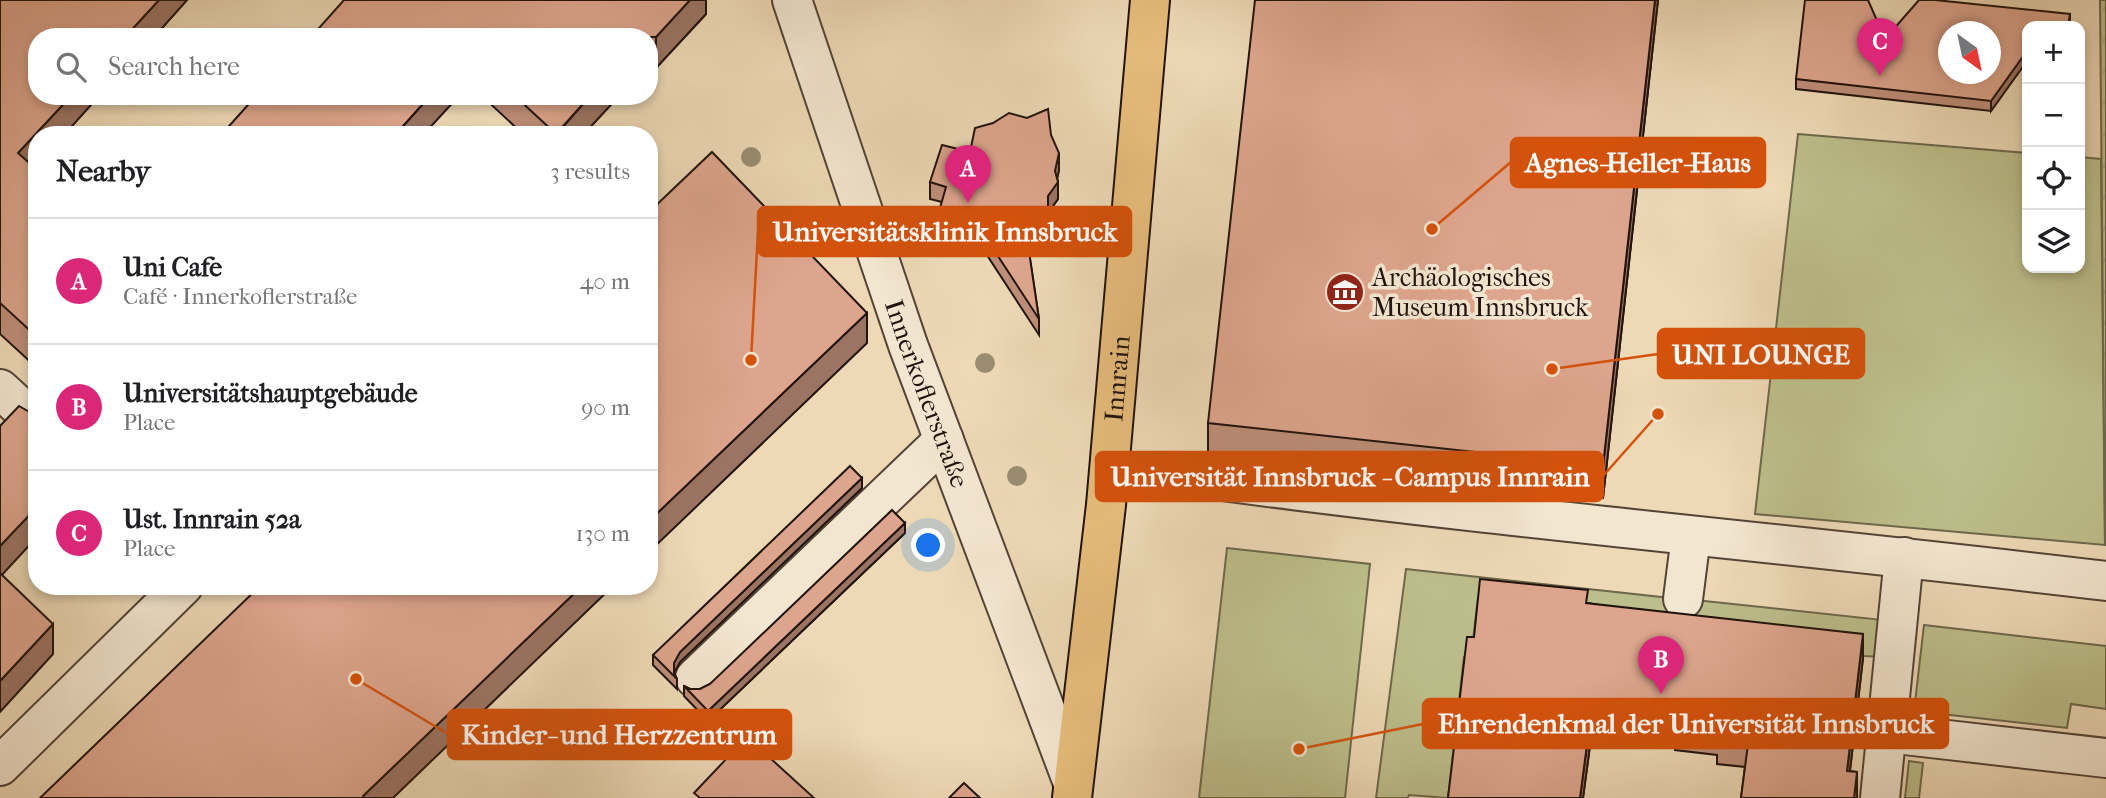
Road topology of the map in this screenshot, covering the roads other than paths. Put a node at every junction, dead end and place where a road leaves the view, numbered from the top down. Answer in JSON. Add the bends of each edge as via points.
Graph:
{"nodes":[{"id":1,"x":792,"y":0,"type":"edge"},
{"id":2,"x":1150,"y":0,"type":"edge"},
{"id":3,"x":0,"y":389,"type":"edge"},
{"id":4,"x":28,"y":415,"type":"edge"},
{"id":5,"x":944,"y":440,"type":"junction"},
{"id":6,"x":1207,"y":479,"type":"dead end"},
{"id":7,"x":1691,"y":536,"type":"junction"},
{"id":8,"x":1904,"y":557,"type":"junction"},
{"id":9,"x":2106,"y":581,"type":"edge"},
{"id":10,"x":146,"y":595,"type":"edge"},
{"id":11,"x":174,"y":595,"type":"edge"},
{"id":12,"x":1684,"y":599,"type":"dead end"},
{"id":13,"x":128,"y":640,"type":"junction"},
{"id":14,"x":695,"y":678,"type":"dead end"},
{"id":15,"x":1887,"y":733,"type":"junction"},
{"id":16,"x":2106,"y":758,"type":"edge"},
{"id":17,"x":0,"y":766,"type":"edge"},
{"id":18,"x":1073,"y":790,"type":"edge"},
{"id":19,"x":1880,"y":798,"type":"edge"}],
"edges":[{"from":1,"to":5,"type":"street","name":"Innerkoflerstraße"},
{"from":2,"to":18,"type":"main road","name":"Innrain","via":[[1106,505]]},
{"from":3,"to":4,"type":"street"},
{"from":5,"to":14,"type":"street"},
{"from":5,"to":18,"type":"street","name":"Innerkoflerstraße"},
{"from":6,"to":7,"type":"street","via":[[1456,500]]},
{"from":7,"to":8,"type":"street"},
{"from":7,"to":12,"type":"street"},
{"from":8,"to":9,"type":"street"},
{"from":8,"to":15,"type":"street"},
{"from":10,"to":13,"type":"street"},
{"from":11,"to":13,"type":"street"},
{"from":13,"to":17,"type":"street"},
{"from":15,"to":16,"type":"street"},
{"from":15,"to":19,"type":"street"}]}
